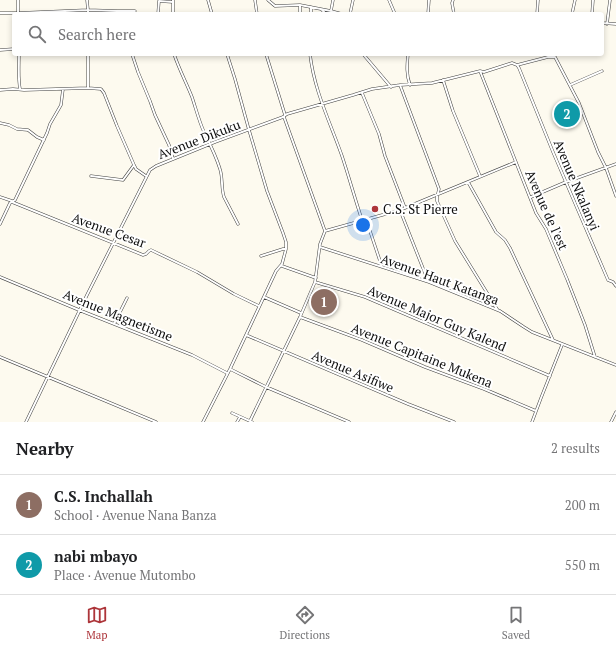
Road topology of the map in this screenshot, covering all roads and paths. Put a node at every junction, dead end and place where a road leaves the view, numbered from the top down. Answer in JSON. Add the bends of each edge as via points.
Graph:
{"nodes":[{"id":1,"x":18,"y":0,"type":"edge"},
{"id":2,"x":87,"y":0,"type":"edge"},
{"id":3,"x":208,"y":0,"type":"edge"},
{"id":4,"x":255,"y":0,"type":"edge"},
{"id":5,"x":269,"y":0,"type":"edge"},
{"id":6,"x":333,"y":0,"type":"edge"},
{"id":7,"x":353,"y":0,"type":"edge"},
{"id":8,"x":389,"y":0,"type":"edge"},
{"id":9,"x":429,"y":0,"type":"edge"},
{"id":10,"x":453,"y":0,"type":"edge"},
{"id":11,"x":538,"y":0,"type":"edge"},
{"id":12,"x":575,"y":0,"type":"edge"},
{"id":13,"x":593,"y":0,"type":"edge"},
{"id":14,"x":610,"y":0,"type":"edge"},
{"id":15,"x":173,"y":1,"type":"edge"},
{"id":16,"x":300,"y":5,"type":"junction"},
{"id":17,"x":311,"y":8,"type":"junction"},
{"id":18,"x":321,"y":9,"type":"junction"},
{"id":19,"x":88,"y":10,"type":"junction"},
{"id":20,"x":136,"y":11,"type":"dead end"},
{"id":21,"x":331,"y":11,"type":"junction"},
{"id":22,"x":18,"y":12,"type":"edge"},
{"id":23,"x":53,"y":12,"type":"edge"},
{"id":24,"x":107,"y":12,"type":"edge"},
{"id":25,"x":126,"y":12,"type":"edge"},
{"id":26,"x":158,"y":12,"type":"edge"},
{"id":27,"x":173,"y":12,"type":"edge"},
{"id":28,"x":211,"y":12,"type":"edge"},
{"id":29,"x":257,"y":12,"type":"edge"},
{"id":30,"x":300,"y":12,"type":"edge"},
{"id":31,"x":311,"y":12,"type":"edge"},
{"id":32,"x":324,"y":12,"type":"edge"},
{"id":33,"x":335,"y":12,"type":"edge"},
{"id":34,"x":350,"y":12,"type":"edge"},
{"id":35,"x":394,"y":12,"type":"edge"},
{"id":36,"x":428,"y":12,"type":"edge"},
{"id":37,"x":454,"y":12,"type":"edge"},
{"id":38,"x":537,"y":12,"type":"edge"},
{"id":39,"x":572,"y":12,"type":"edge"},
{"id":40,"x":592,"y":12,"type":"edge"},
{"id":41,"x":0,"y":13,"type":"edge"},
{"id":42,"x":12,"y":14,"type":"edge"},
{"id":43,"x":607,"y":24,"type":"joint"},
{"id":44,"x":616,"y":24,"type":"edge"},
{"id":45,"x":0,"y":50,"type":"edge"},
{"id":46,"x":12,"y":50,"type":"edge"},
{"id":47,"x":19,"y":56,"type":"edge"},
{"id":48,"x":88,"y":56,"type":"edge"},
{"id":49,"x":133,"y":56,"type":"edge"},
{"id":50,"x":175,"y":56,"type":"edge"},
{"id":51,"x":228,"y":56,"type":"edge"},
{"id":52,"x":267,"y":56,"type":"edge"},
{"id":53,"x":310,"y":56,"type":"edge"},
{"id":54,"x":365,"y":56,"type":"edge"},
{"id":55,"x":408,"y":56,"type":"edge"},
{"id":56,"x":517,"y":65,"type":"junction"},
{"id":57,"x":480,"y":71,"type":"junction"},
{"id":58,"x":602,"y":71,"type":"dead end"},
{"id":59,"x":443,"y":80,"type":"junction"},
{"id":60,"x":400,"y":85,"type":"junction"},
{"id":61,"x":410,"y":85,"type":"junction"},
{"id":62,"x":570,"y":85,"type":"junction"},
{"id":63,"x":390,"y":87,"type":"junction"},
{"id":64,"x":88,"y":88,"type":"junction"},
{"id":65,"x":20,"y":89,"type":"junction"},
{"id":66,"x":64,"y":89,"type":"junction"},
{"id":67,"x":0,"y":90,"type":"edge"},
{"id":68,"x":362,"y":93,"type":"junction"},
{"id":69,"x":323,"y":104,"type":"junction"},
{"id":70,"x":285,"y":116,"type":"junction"},
{"id":71,"x":0,"y":123,"type":"edge"},
{"id":72,"x":248,"y":130,"type":"junction"},
{"id":73,"x":44,"y":140,"type":"junction"},
{"id":74,"x":210,"y":144,"type":"junction"},
{"id":75,"x":173,"y":159,"type":"junction"},
{"id":76,"x":516,"y":162,"type":"junction"},
{"id":77,"x":616,"y":164,"type":"edge"},
{"id":78,"x":134,"y":165,"type":"junction"},
{"id":79,"x":606,"y":168,"type":"junction"},
{"id":80,"x":91,"y":176,"type":"dead end"},
{"id":81,"x":146,"y":176,"type":"junction"},
{"id":82,"x":480,"y":176,"type":"junction"},
{"id":83,"x":468,"y":182,"type":"junction"},
{"id":84,"x":566,"y":182,"type":"junction"},
{"id":85,"x":438,"y":194,"type":"junction"},
{"id":86,"x":616,"y":196,"type":"edge"},
{"id":87,"x":0,"y":197,"type":"edge"},
{"id":88,"x":530,"y":197,"type":"junction"},
{"id":89,"x":13,"y":202,"type":"junction"},
{"id":90,"x":405,"y":208,"type":"junction"},
{"id":91,"x":400,"y":210,"type":"junction"},
{"id":92,"x":366,"y":219,"type":"junction"},
{"id":93,"x":362,"y":220,"type":"junction"},
{"id":94,"x":0,"y":224,"type":"edge"},
{"id":95,"x":238,"y":224,"type":"dead end"},
{"id":96,"x":325,"y":231,"type":"junction"},
{"id":97,"x":113,"y":243,"type":"junction"},
{"id":98,"x":320,"y":247,"type":"junction"},
{"id":99,"x":286,"y":249,"type":"junction"},
{"id":100,"x":261,"y":256,"type":"dead end"},
{"id":101,"x":282,"y":266,"type":"junction"},
{"id":102,"x":382,"y":267,"type":"junction"},
{"id":103,"x":0,"y":276,"type":"edge"},
{"id":104,"x":316,"y":278,"type":"junction"},
{"id":105,"x":315,"y":282,"type":"junction"},
{"id":106,"x":429,"y":282,"type":"junction"},
{"id":107,"x":616,"y":286,"type":"edge"},
{"id":108,"x":264,"y":297,"type":"junction"},
{"id":109,"x":126,"y":298,"type":"dead end"},
{"id":110,"x":260,"y":307,"type":"junction"},
{"id":111,"x":496,"y":309,"type":"junction"},
{"id":112,"x":79,"y":310,"type":"junction"},
{"id":113,"x":302,"y":313,"type":"junction"},
{"id":114,"x":300,"y":317,"type":"junction"},
{"id":115,"x":114,"y":324,"type":"junction"},
{"id":116,"x":246,"y":335,"type":"junction"},
{"id":117,"x":553,"y":340,"type":"junction"},
{"id":118,"x":562,"y":344,"type":"junction"},
{"id":119,"x":284,"y":351,"type":"junction"},
{"id":120,"x":0,"y":357,"type":"edge"},
{"id":121,"x":595,"y":357,"type":"junction"},
{"id":122,"x":616,"y":365,"type":"edge"},
{"id":123,"x":230,"y":369,"type":"junction"},
{"id":124,"x":227,"y":374,"type":"junction"},
{"id":125,"x":550,"y":376,"type":"junction"},
{"id":126,"x":48,"y":377,"type":"junction"},
{"id":127,"x":266,"y":386,"type":"junction"},
{"id":128,"x":536,"y":410,"type":"junction"},
{"id":129,"x":232,"y":413,"type":"dead end"},
{"id":130,"x":616,"y":413,"type":"edge"},
{"id":131,"x":240,"y":417,"type":"junction"},
{"id":132,"x":450,"y":421,"type":"edge"},
{"id":133,"x":26,"y":422,"type":"edge"},
{"id":134,"x":156,"y":422,"type":"edge"},
{"id":135,"x":203,"y":422,"type":"edge"},
{"id":136,"x":237,"y":422,"type":"edge"},
{"id":137,"x":251,"y":422,"type":"edge"},
{"id":138,"x":349,"y":422,"type":"edge"},
{"id":139,"x":454,"y":422,"type":"edge"},
{"id":140,"x":532,"y":422,"type":"edge"},
{"id":141,"x":611,"y":422,"type":"edge"}],
"edges":[{"from":1,"to":22,"type":"street"},
{"from":2,"to":19,"type":"street"},
{"from":3,"to":28,"type":"street"},
{"from":4,"to":29,"type":"street"},
{"from":5,"to":16,"type":"street","via":[[277,6]]},
{"from":6,"to":21,"type":"street"},
{"from":7,"to":34,"type":"street"},
{"from":8,"to":35,"type":"street"},
{"from":9,"to":36,"type":"street"},
{"from":10,"to":37,"type":"street"},
{"from":11,"to":38,"type":"street"},
{"from":12,"to":39,"type":"street"},
{"from":13,"to":40,"type":"street"},
{"from":14,"to":43,"type":"street"},
{"from":15,"to":26,"type":"street","via":[[159,1]]},
{"from":15,"to":27,"type":"street"},
{"from":16,"to":17,"type":"street"},
{"from":16,"to":30,"type":"street"},
{"from":17,"to":18,"type":"street"},
{"from":17,"to":31,"type":"street"},
{"from":18,"to":21,"type":"street"},
{"from":18,"to":32,"type":"street"},
{"from":19,"to":23,"type":"street"},
{"from":19,"to":24,"type":"street"},
{"from":20,"to":25,"type":"street"},
{"from":21,"to":33,"type":"street"},
{"from":41,"to":42,"type":"street"},
{"from":43,"to":44,"type":"street"},
{"from":45,"to":46,"type":"street"},
{"from":47,"to":65,"type":"street"},
{"from":48,"to":64,"type":"street"},
{"from":49,"to":75,"type":"street"},
{"from":50,"to":74,"type":"street"},
{"from":51,"to":72,"type":"street"},
{"from":52,"to":70,"type":"street"},
{"from":53,"to":69,"type":"street"},
{"from":54,"to":63,"type":"street"},
{"from":55,"to":61,"type":"street","via":[[407,75]]},
{"from":56,"to":57,"type":"street","name":"Avenue Dikuku"},
{"from":56,"to":62,"type":"street","name":"Avenue Dikuku","via":[[555,57]]},
{"from":56,"to":84,"type":"street","name":"Avenue Nkalanyi"},
{"from":57,"to":59,"type":"street","name":"Avenue Dikuku"},
{"from":57,"to":76,"type":"street","name":"Avenue de l'est"},
{"from":58,"to":62,"type":"street"},
{"from":59,"to":61,"type":"street","name":"Avenue Dikuku"},
{"from":59,"to":82,"type":"street"},
{"from":60,"to":61,"type":"street","name":"Avenue Dikuku"},
{"from":60,"to":63,"type":"street","name":"Avenue Dikuku"},
{"from":60,"to":85,"type":"street","via":[[439,189]]},
{"from":62,"to":79,"type":"street"},
{"from":63,"to":68,"type":"street","name":"Avenue Dikuku"},
{"from":64,"to":66,"type":"street"},
{"from":64,"to":78,"type":"street","via":[[101,89],[104,93]]},
{"from":65,"to":66,"type":"street"},
{"from":65,"to":67,"type":"street"},
{"from":66,"to":73,"type":"street","via":[[61,105]]},
{"from":68,"to":69,"type":"street","name":"Avenue Dikuku"},
{"from":68,"to":90,"type":"street"},
{"from":69,"to":70,"type":"street","name":"Avenue Dikuku"},
{"from":69,"to":93,"type":"street"},
{"from":70,"to":72,"type":"street","name":"Avenue Dikuku"},
{"from":70,"to":96,"type":"street"},
{"from":71,"to":73,"type":"street","via":[[28,130]]},
{"from":72,"to":74,"type":"street","name":"Avenue Dikuku"},
{"from":72,"to":99,"type":"street","via":[[286,242]]},
{"from":73,"to":89,"type":"street"},
{"from":74,"to":75,"type":"street","name":"Avenue Dikuku"},
{"from":74,"to":95,"type":"street","via":[[221,172],[223,194]]},
{"from":75,"to":81,"type":"street","name":"Avenue Dikuku","via":[[151,168]]},
{"from":76,"to":82,"type":"street"},
{"from":76,"to":88,"type":"street","name":"Avenue de l'est"},
{"from":77,"to":79,"type":"street"},
{"from":78,"to":80,"type":"street","via":[[123,180]]},
{"from":78,"to":81,"type":"street"},
{"from":79,"to":84,"type":"street"},
{"from":79,"to":86,"type":"street"},
{"from":81,"to":97,"type":"street","name":"Avenue Dikuku"},
{"from":82,"to":83,"type":"street"},
{"from":83,"to":85,"type":"street"},
{"from":83,"to":117,"type":"street","via":[[496,232],[510,248]]},
{"from":84,"to":88,"type":"street"},
{"from":84,"to":107,"type":"street","name":"Avenue Nkalanyi","via":[[608,280]]},
{"from":85,"to":90,"type":"street"},
{"from":85,"to":111,"type":"street","via":[[437,201],[455,241]]},
{"from":87,"to":89,"type":"street","name":"Avenue Cesar"},
{"from":88,"to":121,"type":"street","name":"Avenue de l'est","via":[[567,279]]},
{"from":89,"to":94,"type":"street","via":[[10,203]]},
{"from":89,"to":97,"type":"street","name":"Avenue Cesar"},
{"from":90,"to":91,"type":"street"},
{"from":91,"to":92,"type":"street"},
{"from":91,"to":106,"type":"street"},
{"from":92,"to":93,"type":"street"},
{"from":92,"to":102,"type":"street"},
{"from":93,"to":96,"type":"street"},
{"from":96,"to":98,"type":"street"},
{"from":97,"to":110,"type":"street","name":"Avenue Cesar","via":[[143,255],[151,250]]},
{"from":97,"to":112,"type":"street","name":"Avenue Dikuku"},
{"from":98,"to":102,"type":"street","name":"Avenue Haut Katanga"},
{"from":98,"to":104,"type":"street"},
{"from":99,"to":100,"type":"street"},
{"from":99,"to":101,"type":"street"},
{"from":101,"to":104,"type":"street"},
{"from":101,"to":108,"type":"street","via":[[276,271]]},
{"from":102,"to":106,"type":"street","name":"Avenue Haut Katanga"},
{"from":103,"to":112,"type":"street","name":"Avenue Magnetisme"},
{"from":104,"to":105,"type":"street"},
{"from":105,"to":113,"type":"street"},
{"from":105,"to":125,"type":"street","name":"Avenue Major Guy Kalend","via":[[365,297]]},
{"from":106,"to":111,"type":"street","name":"Avenue Haut Katanga"},
{"from":108,"to":110,"type":"street"},
{"from":108,"to":113,"type":"street"},
{"from":109,"to":115,"type":"street"},
{"from":110,"to":116,"type":"street"},
{"from":111,"to":117,"type":"street","name":"Avenue Haut Katanga","via":[[529,330]]},
{"from":112,"to":115,"type":"street","name":"Avenue Magnetisme"},
{"from":112,"to":126,"type":"street","name":"Avenue Dikuku"},
{"from":113,"to":114,"type":"street"},
{"from":114,"to":119,"type":"street"},
{"from":114,"to":128,"type":"street","name":"Avenue Capitaine Mukena"},
{"from":115,"to":124,"type":"street","name":"Avenue Magnetisme","via":[[192,355]]},
{"from":116,"to":119,"type":"street","name":"Avenue Asifiwe"},
{"from":116,"to":123,"type":"street"},
{"from":117,"to":118,"type":"street","name":"Avenue Haut Katanga"},
{"from":118,"to":121,"type":"street","name":"Avenue Haut Katanga"},
{"from":118,"to":125,"type":"street"},
{"from":119,"to":127,"type":"street"},
{"from":119,"to":132,"type":"street","name":"Avenue Asifiwe"},
{"from":120,"to":126,"type":"street"},
{"from":121,"to":122,"type":"street","name":"Avenue Haut Katanga"},
{"from":123,"to":124,"type":"street"},
{"from":123,"to":127,"type":"street"},
{"from":124,"to":135,"type":"street"},
{"from":125,"to":128,"type":"street"},
{"from":126,"to":133,"type":"street","name":"Avenue Dikuku"},
{"from":126,"to":134,"type":"street"},
{"from":127,"to":137,"type":"street"},
{"from":127,"to":138,"type":"street"},
{"from":128,"to":140,"type":"street"},
{"from":129,"to":131,"type":"street"},
{"from":130,"to":141,"type":"street"},
{"from":131,"to":136,"type":"street"},
{"from":131,"to":137,"type":"street"},
{"from":132,"to":139,"type":"street","name":"Avenue Asifiwe"}]}
